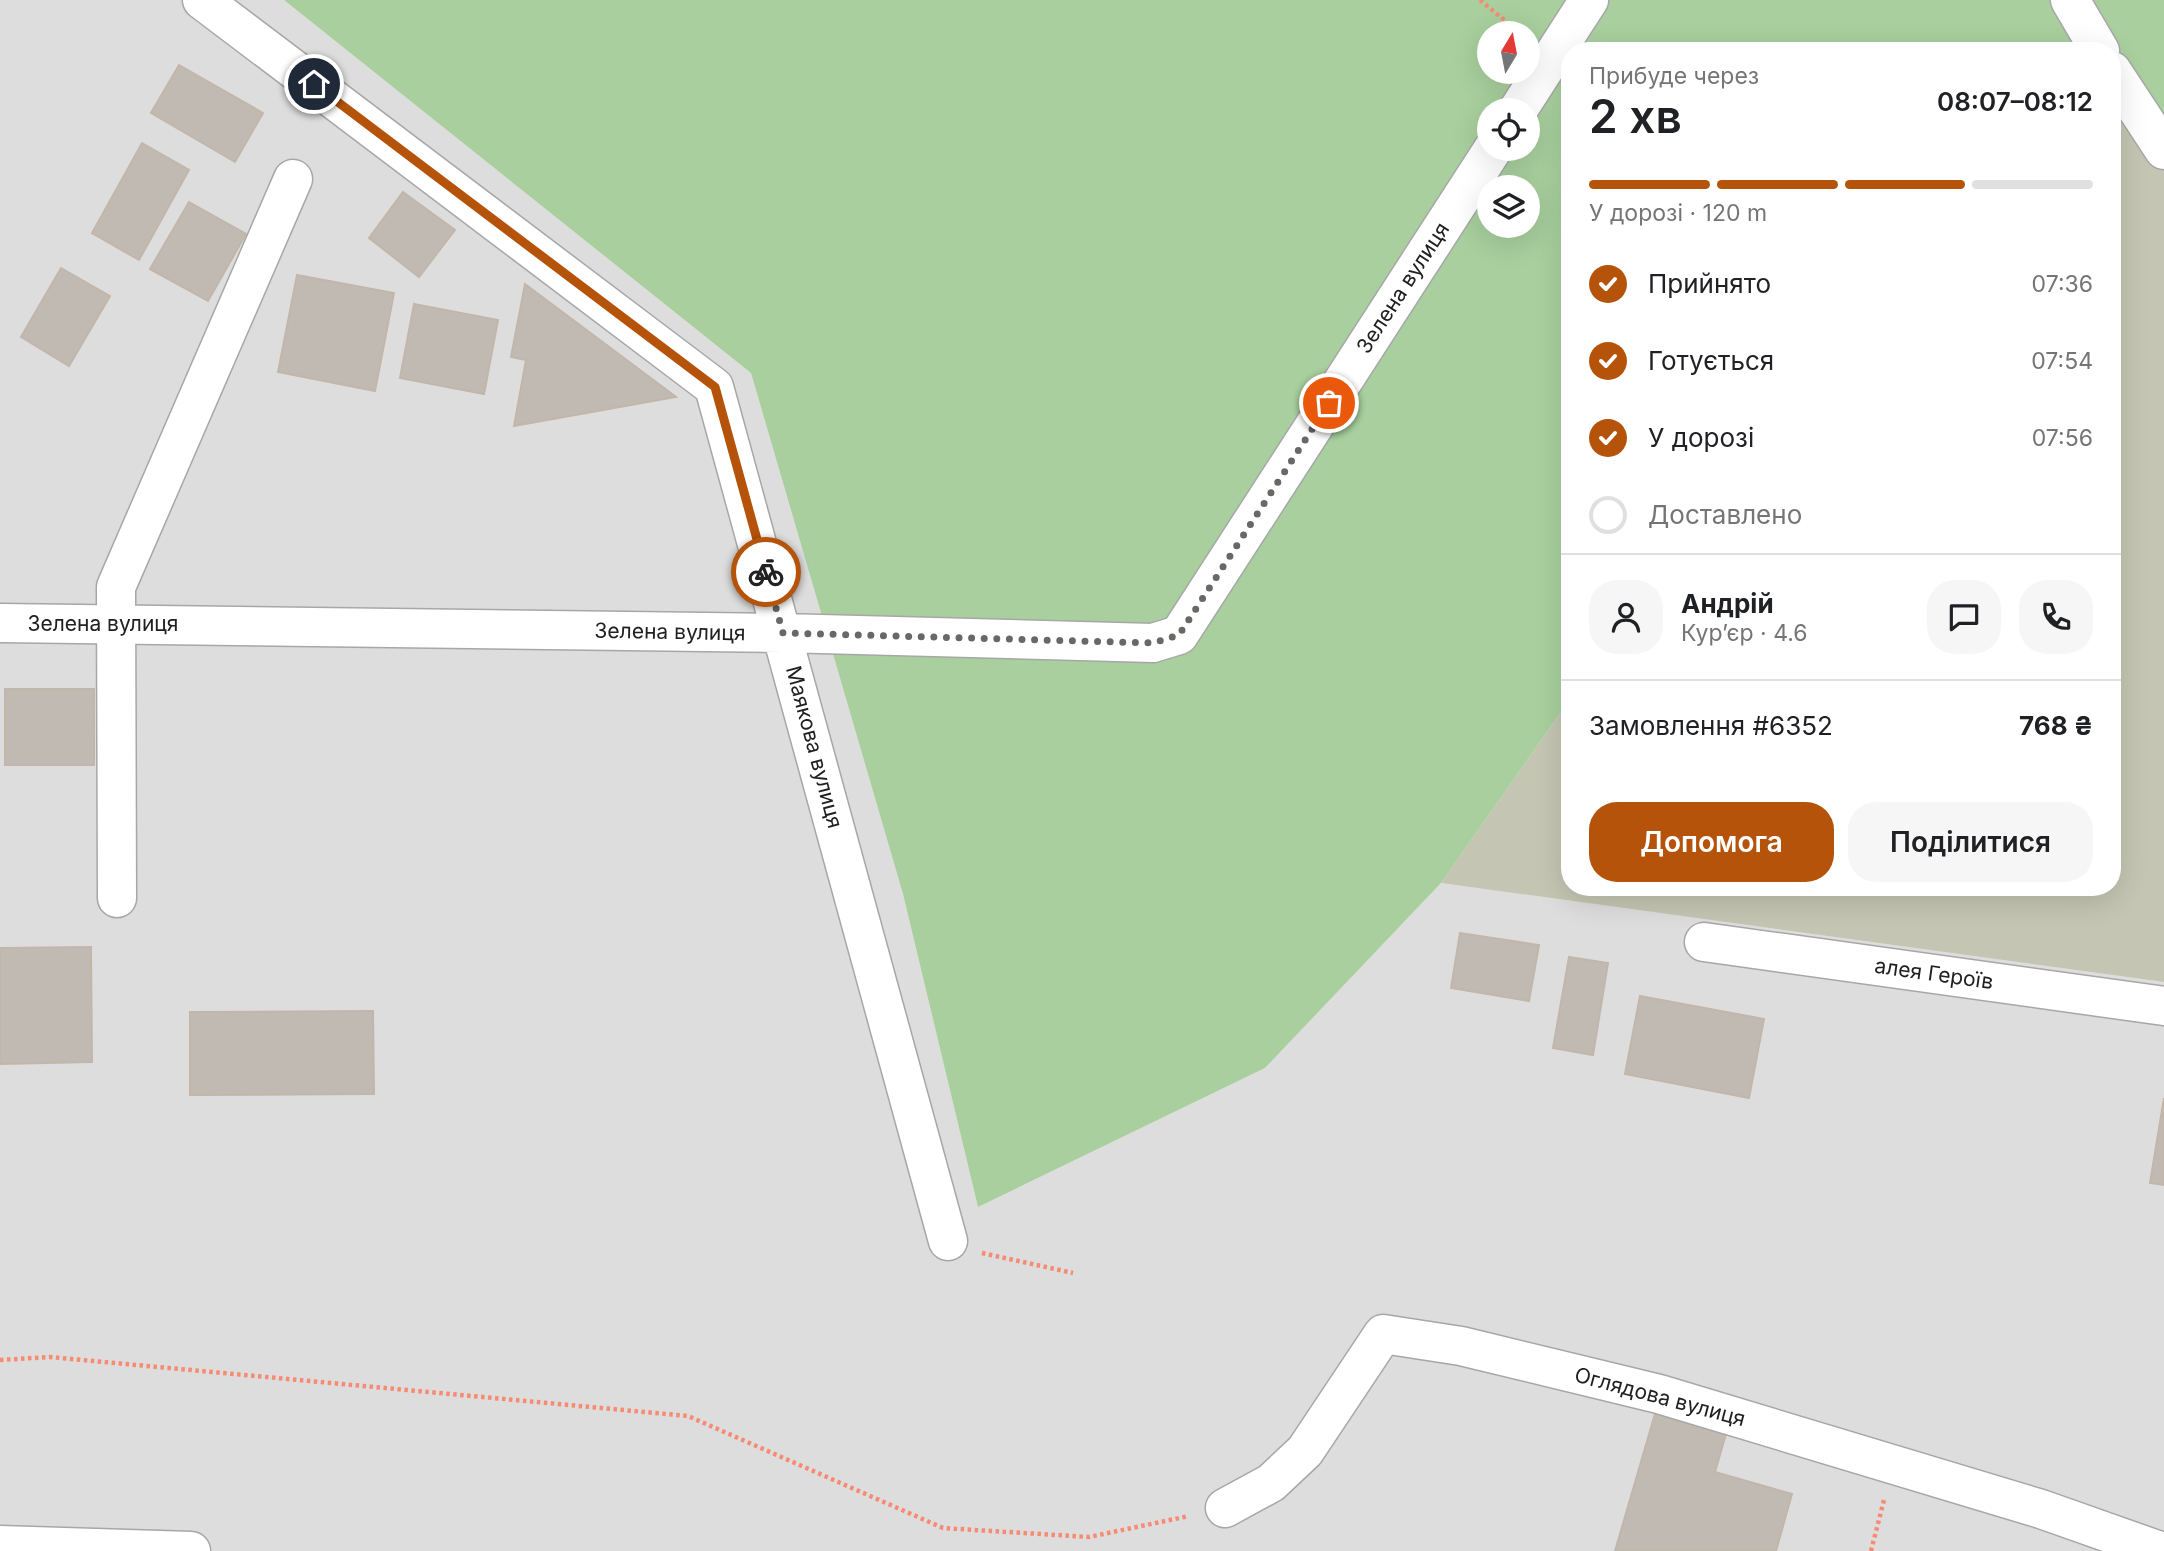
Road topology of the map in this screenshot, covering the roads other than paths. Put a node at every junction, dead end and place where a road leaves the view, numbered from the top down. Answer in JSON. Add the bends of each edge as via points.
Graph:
{"nodes":[{"id":1,"x":202,"y":0,"type":"edge"},
{"id":2,"x":1589,"y":0,"type":"edge"},
{"id":3,"x":2070,"y":0,"type":"edge"},
{"id":4,"x":1562,"y":42,"type":"edge"},
{"id":5,"x":2095,"y":42,"type":"edge"},
{"id":6,"x":1561,"y":43,"type":"edge"},
{"id":7,"x":2121,"y":85,"type":"edge"},
{"id":8,"x":1526,"y":98,"type":"edge"},
{"id":9,"x":2164,"y":150,"type":"edge"},
{"id":10,"x":1485,"y":161,"type":"edge"},
{"id":11,"x":293,"y":179,"type":"dead end"},
{"id":12,"x":0,"y":623,"type":"edge"},
{"id":13,"x":116,"y":624,"type":"junction"},
{"id":14,"x":783,"y":633,"type":"junction"},
{"id":15,"x":117,"y":898,"type":"dead end"},
{"id":16,"x":1704,"y":942,"type":"dead end"},
{"id":17,"x":2164,"y":1006,"type":"edge"},
{"id":18,"x":948,"y":1241,"type":"road end"},
{"id":19,"x":1226,"y":1508,"type":"road end"},
{"id":20,"x":0,"y":1545,"type":"edge"},
{"id":21,"x":191,"y":1551,"type":"edge"},
{"id":22,"x":2160,"y":1551,"type":"edge"}],
"edges":[{"from":1,"to":14,"type":"street","name":"Маякова вулиця","via":[[715,387]]},
{"from":2,"to":4,"type":"street"},
{"from":3,"to":5,"type":"street"},
{"from":6,"to":8,"type":"street"},
{"from":7,"to":9,"type":"street"},
{"from":10,"to":14,"type":"street","name":"Зелена вулиця","via":[[1179,635],[1153,643]]},
{"from":11,"to":13,"type":"street","via":[[116,587]]},
{"from":12,"to":13,"type":"street","name":"Зелена вулиця"},
{"from":13,"to":14,"type":"street","name":"Зелена вулиця"},
{"from":13,"to":15,"type":"street"},
{"from":14,"to":18,"type":"street","name":"Маякова вулиця"},
{"from":16,"to":17,"type":"street","name":"алея Героїв"},
{"from":19,"to":22,"type":"street","name":"Оглядова вулиця","via":[[1272,1483],[1305,1451],[1383,1334],[1461,1346],[1659,1394],[2040,1508]]},
{"from":20,"to":21,"type":"street"}]}
